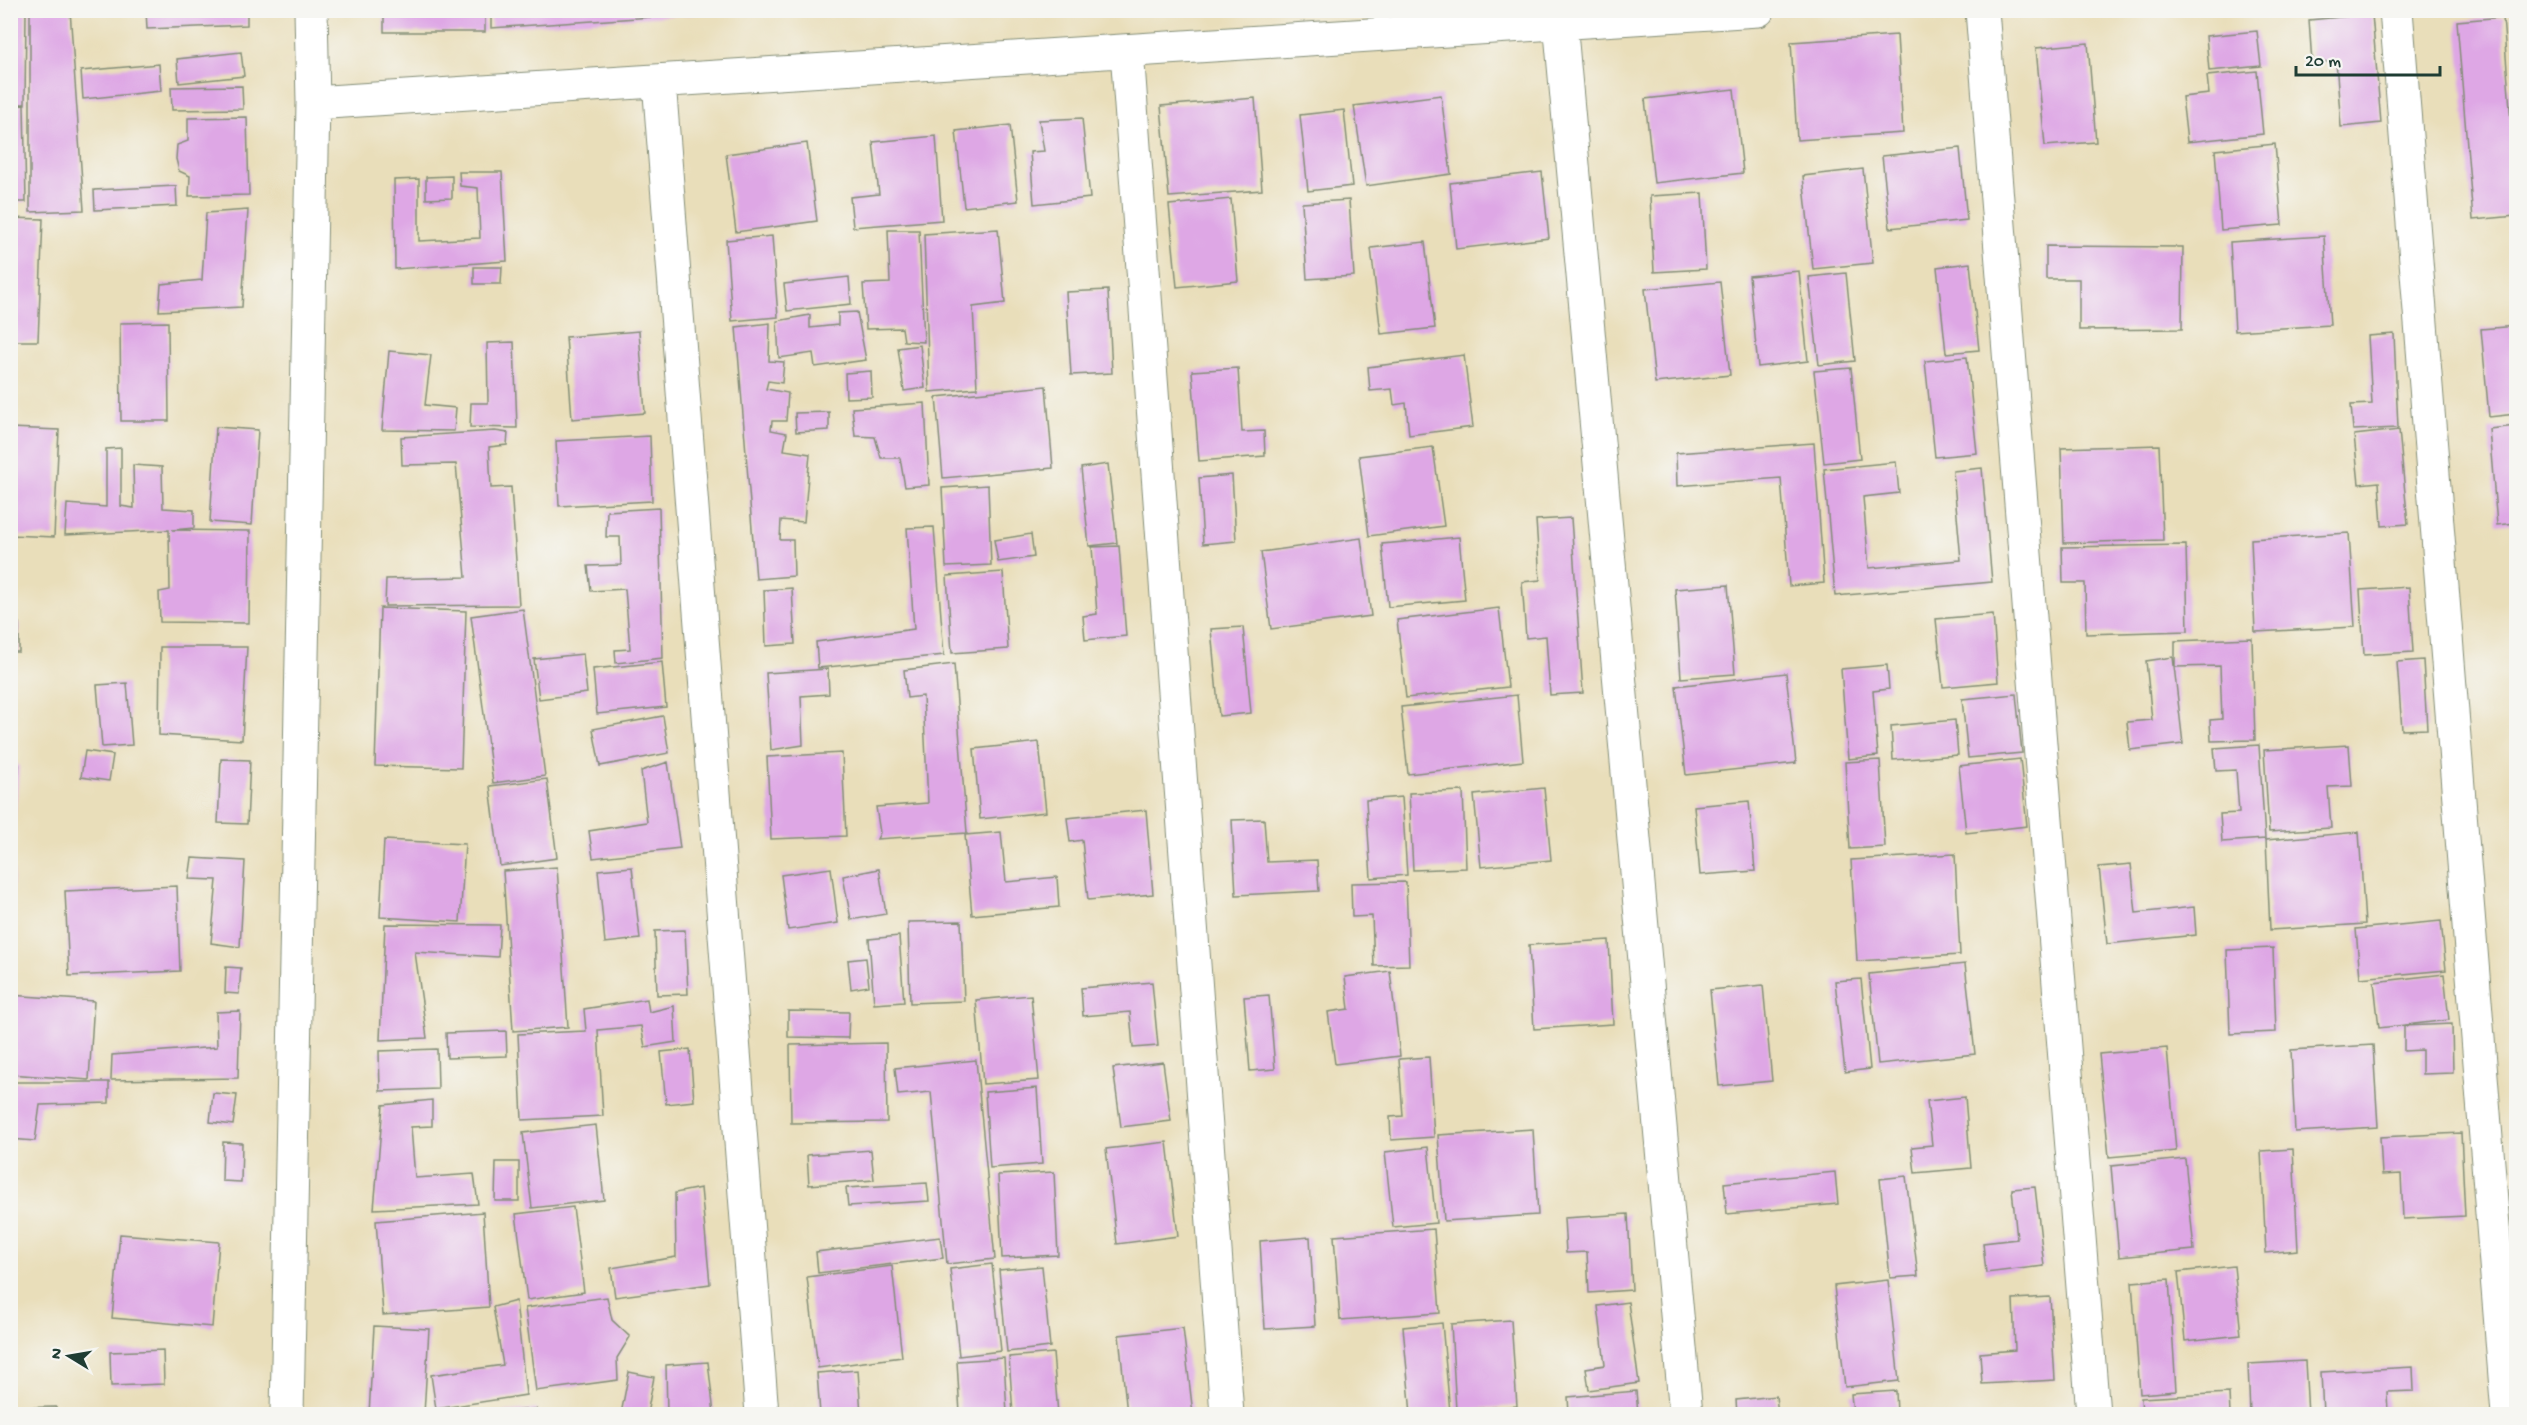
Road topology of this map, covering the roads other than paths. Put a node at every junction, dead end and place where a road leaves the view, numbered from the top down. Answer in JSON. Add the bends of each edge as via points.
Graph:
{"nodes":[{"id":1,"x":311,"y":10,"type":"edge"},
{"id":2,"x":1758,"y":10,"type":"edge"},
{"id":3,"x":1982,"y":10,"type":"edge"},
{"id":4,"x":2396,"y":10,"type":"edge"},
{"id":5,"x":1560,"y":17,"type":"edge"},
{"id":6,"x":1127,"y":51,"type":"junction"},
{"id":7,"x":659,"y":81,"type":"junction"},
{"id":8,"x":314,"y":103,"type":"junction"},
{"id":9,"x":287,"y":1414,"type":"edge"},
{"id":10,"x":762,"y":1414,"type":"edge"},
{"id":11,"x":1227,"y":1414,"type":"edge"},
{"id":12,"x":1686,"y":1414,"type":"edge"},
{"id":13,"x":2093,"y":1414,"type":"edge"},
{"id":14,"x":2508,"y":1414,"type":"edge"}],
"edges":[{"from":1,"to":8,"type":"street"},
{"from":2,"to":5,"type":"street"},
{"from":3,"to":13,"type":"street"},
{"from":4,"to":14,"type":"street"},
{"from":5,"to":6,"type":"street"},
{"from":5,"to":12,"type":"street"},
{"from":6,"to":7,"type":"street"},
{"from":6,"to":11,"type":"street"},
{"from":7,"to":8,"type":"street"},
{"from":7,"to":10,"type":"street"},
{"from":8,"to":9,"type":"street"}]}
